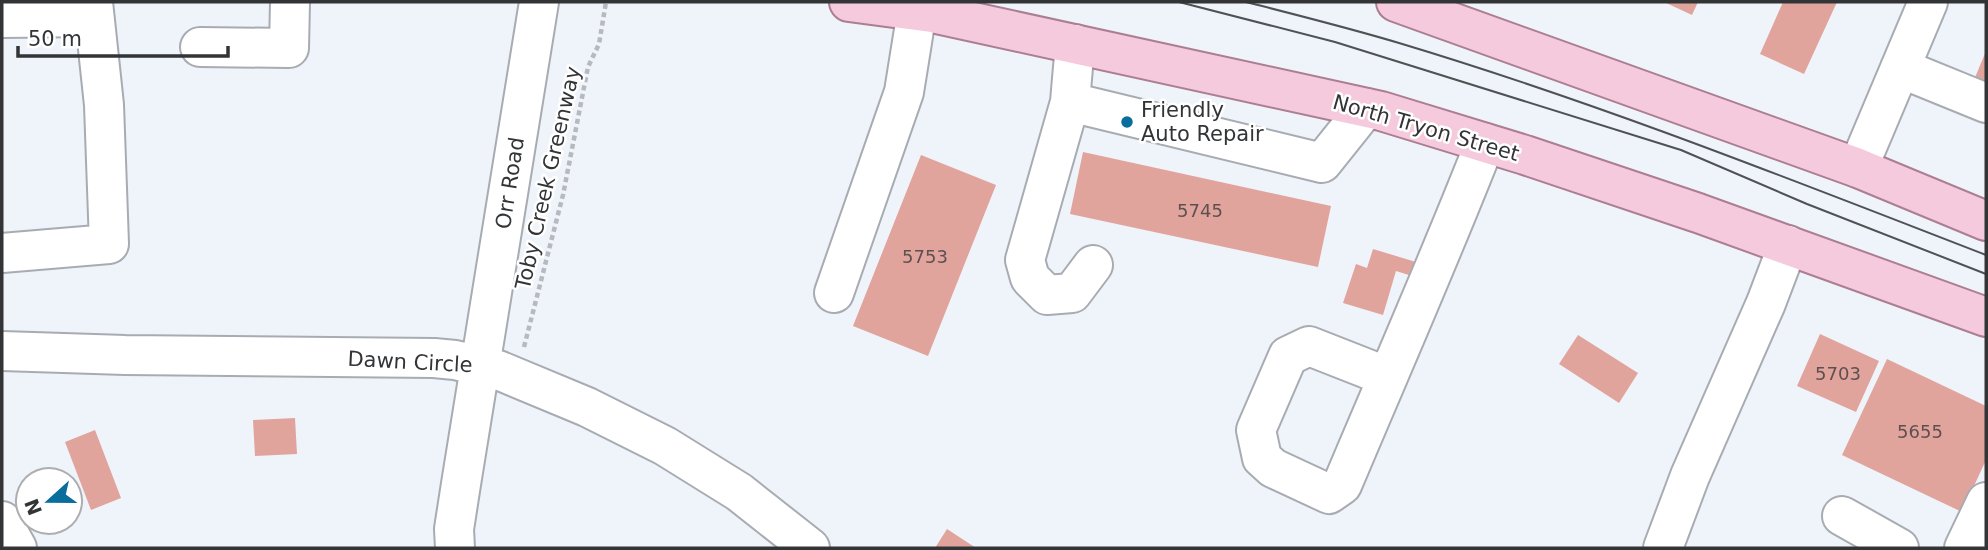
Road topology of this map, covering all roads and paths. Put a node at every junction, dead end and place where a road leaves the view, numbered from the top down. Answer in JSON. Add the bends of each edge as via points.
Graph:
{"nodes":[{"id":1,"x":290,"y":2,"type":"edge"},
{"id":2,"x":539,"y":2,"type":"edge"},
{"id":3,"x":606,"y":2,"type":"edge"},
{"id":4,"x":849,"y":2,"type":"edge"},
{"id":5,"x":1928,"y":2,"type":"edge"},
{"id":6,"x":1404,"y":3,"type":"edge"},
{"id":7,"x":94,"y":9,"type":"edge"},
{"id":8,"x":917,"y":11,"type":"junction"},
{"id":9,"x":2,"y":18,"type":"edge"},
{"id":10,"x":1075,"y":44,"type":"junction"},
{"id":11,"x":200,"y":47,"type":"dead end"},
{"id":12,"x":1900,"y":68,"type":"junction"},
{"id":13,"x":1982,"y":95,"type":"edge"},
{"id":14,"x":1069,"y":102,"type":"junction"},
{"id":15,"x":1366,"y":108,"type":"junction"},
{"id":16,"x":1485,"y":143,"type":"junction"},
{"id":17,"x":1858,"y":167,"type":"junction"},
{"id":18,"x":1986,"y":221,"type":"edge"},
{"id":19,"x":1788,"y":245,"type":"junction"},
{"id":20,"x":2,"y":253,"type":"edge"},
{"id":21,"x":1093,"y":265,"type":"dead end"},
{"id":22,"x":834,"y":293,"type":"dead end"},
{"id":23,"x":1986,"y":317,"type":"edge"},
{"id":24,"x":2,"y":351,"type":"edge"},
{"id":25,"x":523,"y":354,"type":"dead end"},
{"id":26,"x":481,"y":365,"type":"junction"},
{"id":27,"x":1388,"y":377,"type":"dead end"},
{"id":28,"x":1986,"y":502,"type":"edge"},
{"id":29,"x":1842,"y":516,"type":"dead end"},
{"id":30,"x":2,"y":521,"type":"edge"},
{"id":31,"x":17,"y":548,"type":"edge"},
{"id":32,"x":455,"y":548,"type":"edge"},
{"id":33,"x":810,"y":548,"type":"edge"},
{"id":34,"x":1663,"y":548,"type":"edge"},
{"id":35,"x":1899,"y":548,"type":"edge"},
{"id":36,"x":1964,"y":548,"type":"edge"}],
"edges":[{"from":1,"to":11,"type":"street","via":[[289,48]]},
{"from":2,"to":26,"type":"street","name":"Orr Road"},
{"from":3,"to":25,"type":"path","name":"Toby Creek Greenway"},
{"from":4,"to":8,"type":"main road","name":"North Tryon Street"},
{"from":5,"to":12,"type":"street"},
{"from":6,"to":17,"type":"main road"},
{"from":7,"to":9,"type":"street"},
{"from":7,"to":20,"type":"street","via":[[104,105],[109,244]]},
{"from":8,"to":10,"type":"main road","name":"North Tryon Street"},
{"from":8,"to":22,"type":"street","via":[[904,92]]},
{"from":10,"to":14,"type":"street"},
{"from":10,"to":15,"type":"main road","name":"North Tryon Street"},
{"from":12,"to":13,"type":"street"},
{"from":12,"to":17,"type":"street"},
{"from":14,"to":15,"type":"street","via":[[1322,163]]},
{"from":14,"to":21,"type":"street","via":[[1025,260],[1030,278],[1047,295],[1072,293]]},
{"from":15,"to":16,"type":"main road","name":"North Tryon Street"},
{"from":16,"to":19,"type":"main road","name":"North Tryon Street"},
{"from":16,"to":27,"type":"street"},
{"from":17,"to":18,"type":"main road"},
{"from":19,"to":23,"type":"main road","name":"North Tryon Street"},
{"from":19,"to":34,"type":"street"},
{"from":24,"to":26,"type":"street","name":"Dawn Circle","via":[[434,358]]},
{"from":26,"to":32,"type":"street","name":"Orr Road","via":[[457,506]]},
{"from":26,"to":33,"type":"street","name":"Dawn Circle","via":[[587,407],[665,446],[739,492]]},
{"from":28,"to":36,"type":"street"},
{"from":29,"to":35,"type":"street"},
{"from":30,"to":31,"type":"street"}]}
